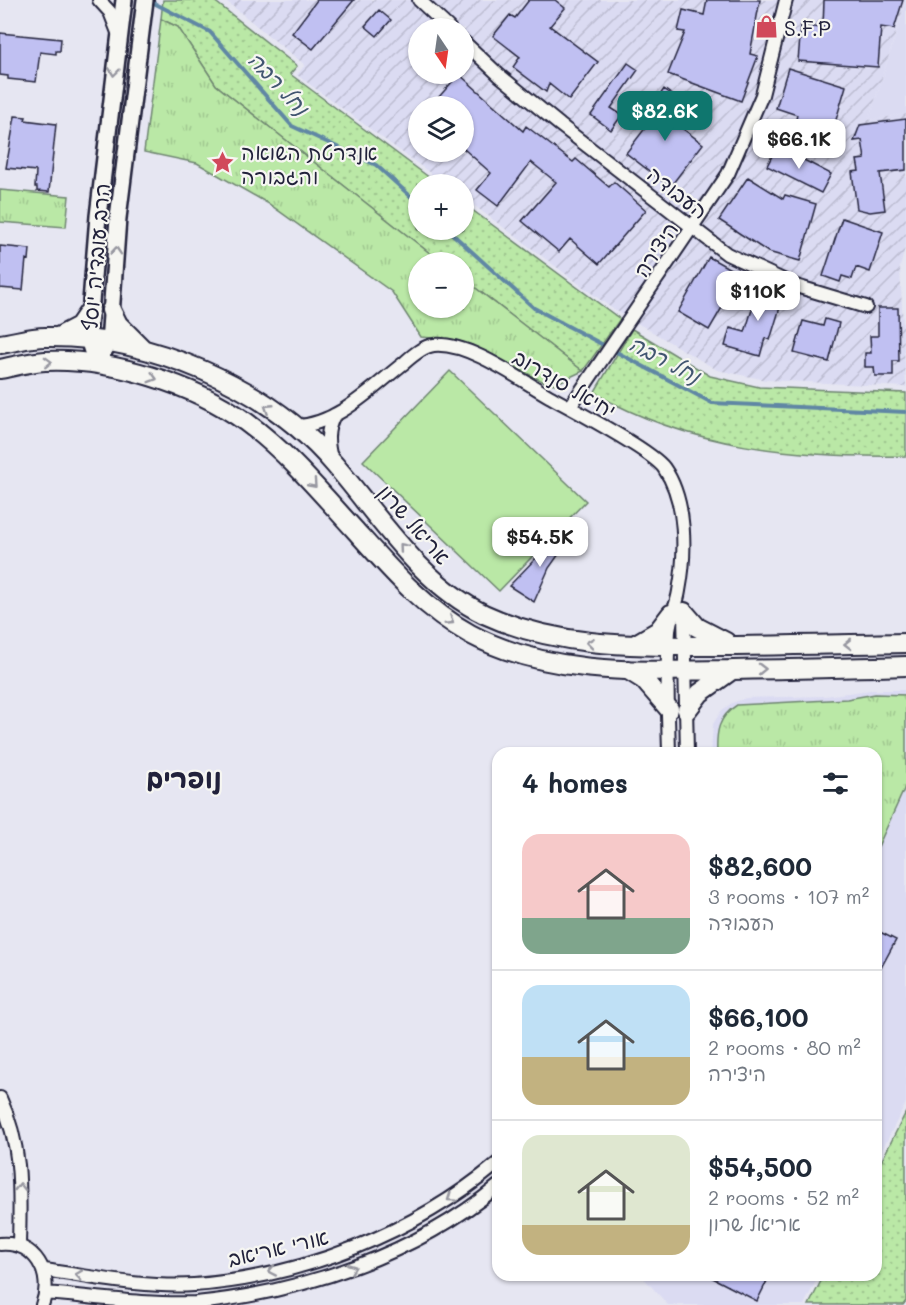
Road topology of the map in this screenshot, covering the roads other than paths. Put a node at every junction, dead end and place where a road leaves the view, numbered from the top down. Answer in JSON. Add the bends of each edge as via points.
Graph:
{"nodes":[{"id":1,"x":99,"y":0,"type":"edge"},
{"id":2,"x":145,"y":0,"type":"edge"},
{"id":3,"x":419,"y":0,"type":"edge"},
{"id":4,"x":786,"y":0,"type":"edge"},
{"id":5,"x":123,"y":7,"type":"edge"},
{"id":6,"x":438,"y":18,"type":"edge"},
{"id":7,"x":119,"y":36,"type":"junction"},
{"id":8,"x":474,"y":51,"type":"edge"},
{"id":9,"x":693,"y":229,"type":"junction"},
{"id":10,"x":866,"y":307,"type":"dead end"},
{"id":11,"x":90,"y":310,"type":"junction"},
{"id":12,"x":111,"y":310,"type":"junction"},
{"id":13,"x":55,"y":338,"type":"junction"},
{"id":14,"x":88,"y":339,"type":"junction"},
{"id":15,"x":109,"y":343,"type":"junction"},
{"id":16,"x":0,"y":344,"type":"edge"},
{"id":17,"x":146,"y":351,"type":"junction"},
{"id":18,"x":96,"y":364,"type":"junction"},
{"id":19,"x":0,"y":369,"type":"edge"},
{"id":20,"x":570,"y":407,"type":"junction"},
{"id":21,"x":335,"y":414,"type":"junction"},
{"id":22,"x":296,"y":426,"type":"junction"},
{"id":23,"x":332,"y":461,"type":"junction"},
{"id":24,"x":678,"y":613,"type":"junction"},
{"id":25,"x":906,"y":643,"type":"edge"},
{"id":26,"x":632,"y":646,"type":"junction"},
{"id":27,"x":677,"y":646,"type":"junction"},
{"id":28,"x":733,"y":646,"type":"junction"},
{"id":29,"x":906,"y":666,"type":"edge"},
{"id":30,"x":628,"y":670,"type":"junction"},
{"id":31,"x":677,"y":670,"type":"junction"},
{"id":32,"x":732,"y":670,"type":"junction"},
{"id":33,"x":678,"y":709,"type":"junction"},
{"id":34,"x":670,"y":747,"type":"edge"},
{"id":35,"x":686,"y":747,"type":"edge"},
{"id":36,"x":0,"y":1098,"type":"edge"},
{"id":37,"x":492,"y":1167,"type":"edge"},
{"id":38,"x":492,"y":1190,"type":"edge"},
{"id":39,"x":0,"y":1244,"type":"edge"},
{"id":40,"x":19,"y":1246,"type":"junction"},
{"id":41,"x":44,"y":1270,"type":"junction"},
{"id":42,"x":44,"y":1299,"type":"edge"}],
"edges":[{"from":1,"to":7,"type":"street","via":[[113,17]]},
{"from":12,"to":2,"type":"street","name":"הרב עובדיה יוסף","one_way":true,"via":[[118,218]]},
{"from":3,"to":6,"type":"street"},
{"from":4,"to":9,"type":"street","name":"היצירה","via":[[762,95],[728,174]]},
{"from":5,"to":7,"type":"street","name":"הרב עובדיה יוסף"},
{"from":7,"to":11,"type":"street","name":"הרב עובדיה יוסף","one_way":true},
{"from":8,"to":9,"type":"street","name":"העבודה"},
{"from":9,"to":10,"type":"street","name":"העבודה","via":[[753,268]]},
{"from":9,"to":20,"type":"street","name":"היצירה"},
{"from":11,"to":13,"type":"main road","via":[[79,326]]},
{"from":11,"to":14,"type":"street","name":"הרב עובדיה יוסף"},
{"from":12,"to":15,"type":"street","name":"הרב עובדיה יוסף"},
{"from":12,"to":17,"type":"main road","via":[[129,338]]},
{"from":13,"to":14,"type":"main road","name":"אריאל שרון"},
{"from":13,"to":16,"type":"main road","name":"אריאל שרון"},
{"from":14,"to":15,"type":"main road","name":"אריאל שרון"},
{"from":14,"to":18,"type":"street","name":"הרב עובדיה יוסף"},
{"from":15,"to":17,"type":"main road","name":"אריאל שרון"},
{"from":15,"to":18,"type":"street","name":"הרב עובדיה יוסף"},
{"from":22,"to":17,"type":"main road","name":"אריאל שרון","one_way":true,"via":[[213,375]]},
{"from":19,"to":18,"type":"main road","one_way":true,"via":[[45,361]]},
{"from":18,"to":30,"type":"main road","one_way":true,"via":[[177,385],[245,421],[304,474],[421,601],[471,634],[546,661]]},
{"from":20,"to":21,"type":"street","name":"יחיאל סנדרוב","via":[[472,353],[433,345],[419,351]]},
{"from":20,"to":24,"type":"street","name":"יחיאל סנדרוב","via":[[663,466],[675,489],[683,543]]},
{"from":21,"to":22,"type":"street","name":"יחיאל סנדרוב","via":[[309,426]]},
{"from":21,"to":23,"type":"street","via":[[328,426]]},
{"from":22,"to":23,"type":"main road","name":"אריאל שרון"},
{"from":26,"to":23,"type":"main road","name":"אריאל שרון","one_way":true,"via":[[551,637],[474,608],[426,572]]},
{"from":24,"to":26,"type":"main road"},
{"from":24,"to":27,"type":"street","name":"יחיאל סנדרוב"},
{"from":24,"to":27,"type":"street","name":"יחיאל סנדרוב"},
{"from":24,"to":28,"type":"main road"},
{"from":25,"to":28,"type":"main road","name":"אריאל שרון","one_way":true},
{"from":26,"to":27,"type":"main road","name":"אריאל שרון"},
{"from":27,"to":28,"type":"main road","name":"אריאל שרון"},
{"from":27,"to":31,"type":"street"},
{"from":27,"to":31,"type":"street","name":"יחיאל סנדרוב"},
{"from":32,"to":29,"type":"main road","one_way":true},
{"from":30,"to":31,"type":"main road"},
{"from":30,"to":33,"type":"main road"},
{"from":31,"to":32,"type":"main road"},
{"from":31,"to":33,"type":"street"},
{"from":31,"to":33,"type":"street"},
{"from":32,"to":33,"type":"main road"},
{"from":33,"to":34,"type":"street"},
{"from":33,"to":35,"type":"street"},
{"from":40,"to":36,"type":"street","one_way":true,"via":[[20,1178],[13,1126]]},
{"from":37,"to":41,"type":"street","name":"אורי אריאב","one_way":true,"via":[[439,1207],[392,1231],[345,1252],[296,1267],[194,1285],[145,1284]]},
{"from":42,"to":38,"type":"street","name":"אורי אריאב","one_way":true,"via":[[195,1303],[300,1284],[351,1269],[399,1247],[448,1222]]},
{"from":39,"to":40,"type":"street"},
{"from":40,"to":41,"type":"street","via":[[30,1251]]},
{"from":41,"to":42,"type":"street"}]}
